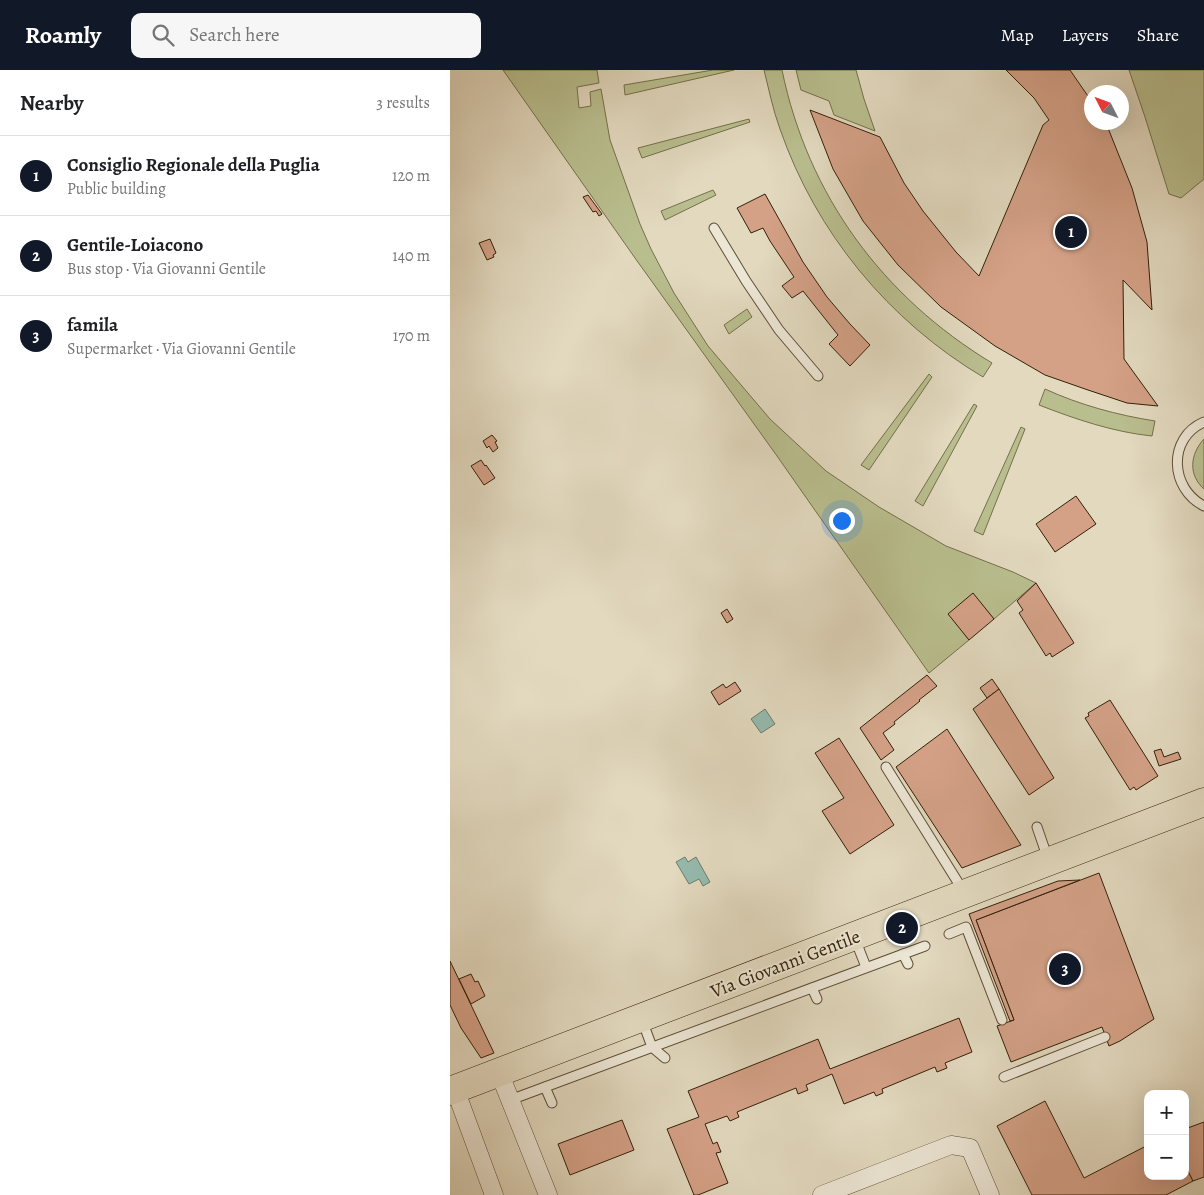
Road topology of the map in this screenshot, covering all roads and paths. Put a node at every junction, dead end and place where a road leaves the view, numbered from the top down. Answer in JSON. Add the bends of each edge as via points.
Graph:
{"nodes":[{"id":1,"x":714,"y":228,"type":"dead end"},
{"id":2,"x":818,"y":376,"type":"dead end"},
{"id":3,"x":1204,"y":422,"type":"edge"},
{"id":4,"x":1204,"y":506,"type":"edge"},
{"id":5,"x":886,"y":767,"type":"dead end"},
{"id":6,"x":1204,"y":802,"type":"edge"},
{"id":7,"x":1037,"y":827,"type":"dead end"},
{"id":8,"x":1049,"y":861,"type":"junction"},
{"id":9,"x":965,"y":894,"type":"junction"},
{"id":10,"x":948,"y":934,"type":"dead end"},
{"id":11,"x":854,"y":936,"type":"junction"},
{"id":12,"x":924,"y":946,"type":"dead end"},
{"id":13,"x":903,"y":954,"type":"junction"},
{"id":14,"x":908,"y":964,"type":"dead end"},
{"id":15,"x":866,"y":968,"type":"junction"},
{"id":16,"x":812,"y":988,"type":"junction"},
{"id":17,"x":817,"y":999,"type":"dead end"},
{"id":18,"x":641,"y":1018,"type":"junction"},
{"id":19,"x":1002,"y":1020,"type":"dead end"},
{"id":20,"x":1105,"y":1037,"type":"dead end"},
{"id":21,"x":652,"y":1047,"type":"junction"},
{"id":22,"x":665,"y":1058,"type":"dead end"},
{"id":23,"x":499,"y":1072,"type":"junction"},
{"id":24,"x":1004,"y":1077,"type":"dead end"},
{"id":25,"x":545,"y":1087,"type":"junction"},
{"id":26,"x":452,"y":1090,"type":"edge"},
{"id":27,"x":510,"y":1100,"type":"junction"},
{"id":28,"x":552,"y":1102,"type":"dead end"},
{"id":29,"x":494,"y":1195,"type":"edge"},
{"id":30,"x":548,"y":1195,"type":"edge"},
{"id":31,"x":822,"y":1195,"type":"edge"},
{"id":32,"x":990,"y":1195,"type":"edge"}],
"edges":[{"from":1,"to":2,"type":"lane","via":[[779,330]]},
{"from":3,"to":4,"type":"lane","via":[[1189,433],[1177,459],[1178,476],[1185,490]]},
{"from":5,"to":9,"type":"lane"},
{"from":6,"to":8,"type":"main road","name":"Via Giovanni Gentile"},
{"from":7,"to":8,"type":"lane"},
{"from":8,"to":9,"type":"main road","name":"Via Giovanni Gentile"},
{"from":9,"to":11,"type":"main road","name":"Via Giovanni Gentile"},
{"from":10,"to":19,"type":"lane","via":[[966,927]]},
{"from":11,"to":15,"type":"lane"},
{"from":11,"to":18,"type":"main road","name":"Via Giovanni Gentile"},
{"from":12,"to":13,"type":"lane"},
{"from":13,"to":14,"type":"lane"},
{"from":13,"to":15,"type":"lane"},
{"from":15,"to":16,"type":"lane"},
{"from":16,"to":17,"type":"lane"},
{"from":16,"to":21,"type":"lane"},
{"from":18,"to":21,"type":"lane"},
{"from":18,"to":23,"type":"main road","name":"Via Giovanni Gentile"},
{"from":20,"to":24,"type":"lane"},
{"from":21,"to":22,"type":"lane"},
{"from":21,"to":25,"type":"lane"},
{"from":23,"to":26,"type":"main road","name":"Via Giovanni Gentile"},
{"from":23,"to":27,"type":"street"},
{"from":25,"to":27,"type":"lane"},
{"from":25,"to":28,"type":"lane"},
{"from":26,"to":29,"type":"street"},
{"from":27,"to":30,"type":"street"},
{"from":31,"to":32,"type":"street","via":[[951,1145],[970,1148]]}]}
